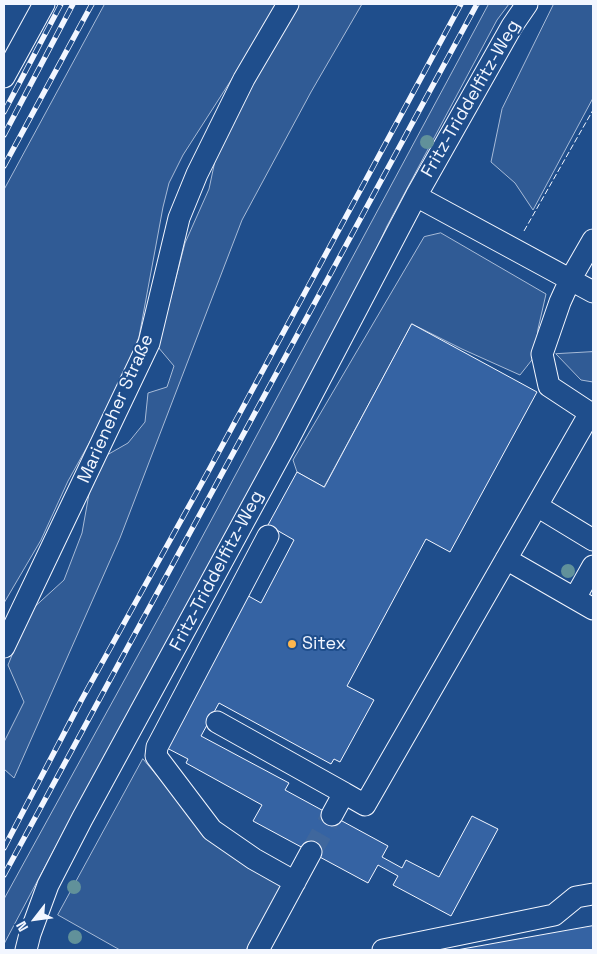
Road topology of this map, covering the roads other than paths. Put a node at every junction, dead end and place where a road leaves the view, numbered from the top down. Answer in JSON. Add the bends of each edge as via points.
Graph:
{"nodes":[{"id":1,"x":44,"y":4,"type":"edge"},
{"id":2,"x":288,"y":4,"type":"edge"},
{"id":3,"x":527,"y":4,"type":"edge"},
{"id":4,"x":4,"y":77,"type":"edge"},
{"id":5,"x":416,"y":196,"type":"junction"},
{"id":6,"x":593,"y":240,"type":"edge"},
{"id":7,"x":570,"y":280,"type":"junction"},
{"id":8,"x":593,"y":292,"type":"edge"},
{"id":9,"x":537,"y":506,"type":"junction"},
{"id":10,"x":268,"y":536,"type":"dead end"},
{"id":11,"x":593,"y":540,"type":"edge"},
{"id":12,"x":506,"y":559,"type":"junction"},
{"id":13,"x":593,"y":566,"type":"edge"},
{"id":14,"x":574,"y":598,"type":"junction"},
{"id":15,"x":593,"y":609,"type":"edge"},
{"id":16,"x":4,"y":647,"type":"edge"},
{"id":17,"x":217,"y":722,"type":"dead end"},
{"id":18,"x":344,"y":793,"type":"junction"},
{"id":19,"x":332,"y":815,"type":"tunnel mouth"},
{"id":20,"x":311,"y":852,"type":"tunnel mouth"},
{"id":21,"x":295,"y":882,"type":"junction"},
{"id":22,"x":593,"y":894,"type":"edge"},
{"id":23,"x":26,"y":950,"type":"edge"},
{"id":24,"x":258,"y":950,"type":"edge"},
{"id":25,"x":383,"y":950,"type":"edge"}],
"edges":[{"from":1,"to":4,"type":"street"},
{"from":2,"to":16,"type":"street","name":"Marieneher Straße","via":[[244,79],[197,174],[178,218],[148,344]]},
{"from":3,"to":5,"type":"street","name":"Fritz-Triddelfitz-Weg"},
{"from":5,"to":7,"type":"street","name":"Fritz-Triddelfitz-Weg"},
{"from":5,"to":23,"type":"street","name":"Fritz-Triddelfitz-Weg","via":[[286,444],[82,819],[48,885]]},
{"from":6,"to":7,"type":"street"},
{"from":7,"to":8,"type":"street","name":"Fritz-Triddelfitz-Weg"},
{"from":7,"to":9,"type":"street","via":[[542,354],[549,386],[590,413]]},
{"from":9,"to":11,"type":"street"},
{"from":9,"to":12,"type":"street"},
{"from":10,"to":21,"type":"street","via":[[157,747],[156,756],[212,830]]},
{"from":12,"to":14,"type":"street"},
{"from":12,"to":18,"type":"street","via":[[365,806]]},
{"from":13,"to":14,"type":"street"},
{"from":14,"to":15,"type":"street"},
{"from":17,"to":18,"type":"street"},
{"from":18,"to":19,"type":"street"},
{"from":20,"to":21,"type":"street"},
{"from":21,"to":24,"type":"street"},
{"from":22,"to":25,"type":"street","via":[[576,897],[554,915]]}]}
